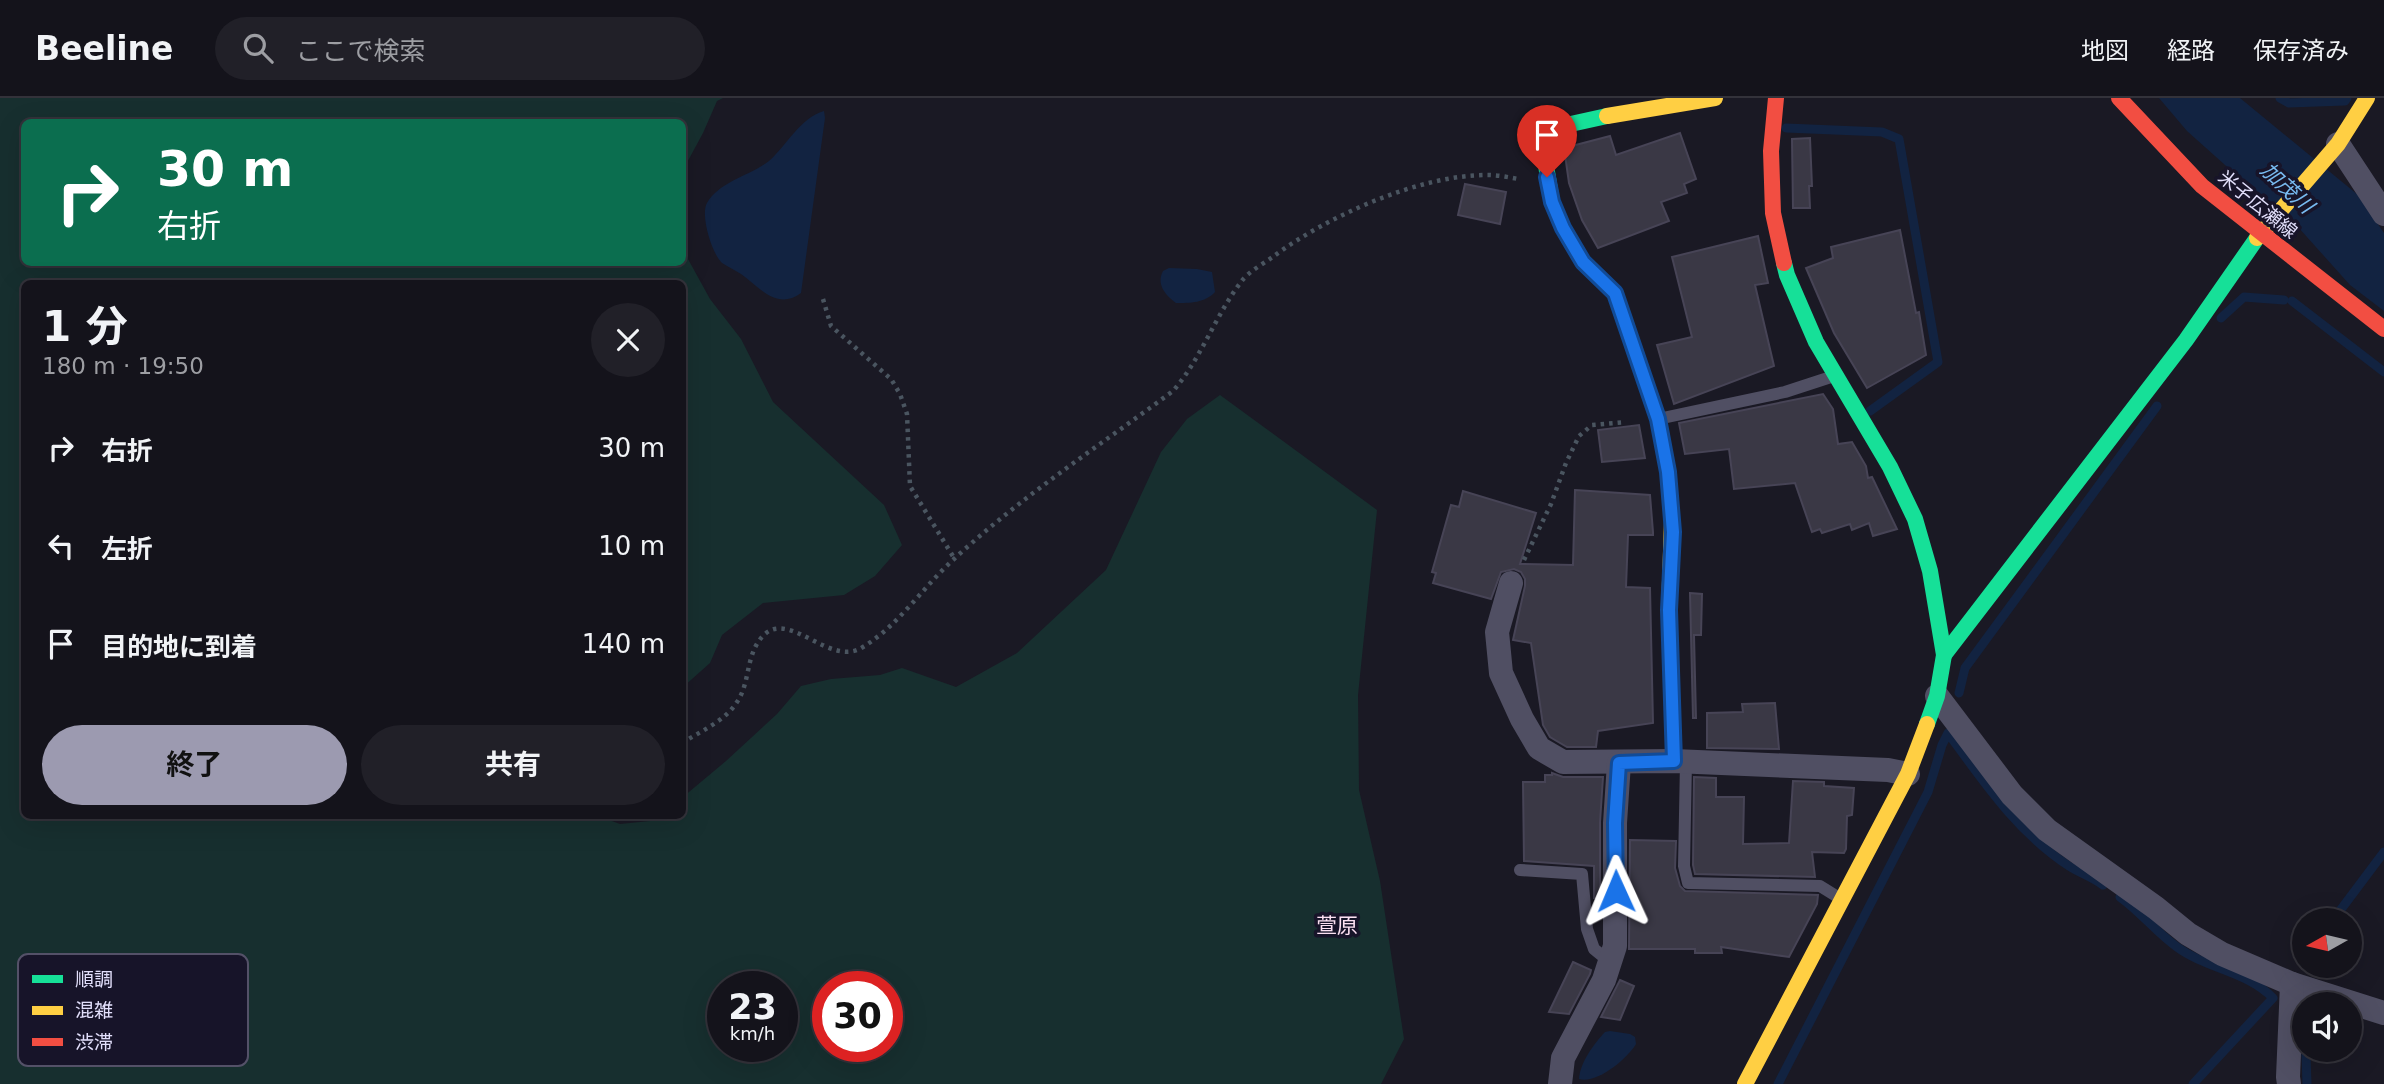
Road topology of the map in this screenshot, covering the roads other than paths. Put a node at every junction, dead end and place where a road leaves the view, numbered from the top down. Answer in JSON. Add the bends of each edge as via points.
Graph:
{"nodes":[{"id":1,"x":1714,"y":98,"type":"edge"},
{"id":2,"x":1776,"y":98,"type":"edge"},
{"id":3,"x":2119,"y":98,"type":"edge"},
{"id":4,"x":2367,"y":98,"type":"edge"},
{"id":5,"x":2338,"y":144,"type":"junction"},
{"id":6,"x":2384,"y":214,"type":"edge"},
{"id":7,"x":2260,"y":234,"type":"junction"},
{"id":8,"x":2384,"y":329,"type":"edge"},
{"id":9,"x":1835,"y":375,"type":"junction"},
{"id":10,"x":1658,"y":419,"type":"junction"},
{"id":11,"x":1511,"y":583,"type":"road end"},
{"id":12,"x":1944,"y":655,"type":"junction"},
{"id":13,"x":1937,"y":696,"type":"junction"},
{"id":14,"x":1680,"y":762,"type":"junction"},
{"id":15,"x":1619,"y":763,"type":"junction"},
{"id":16,"x":1908,"y":775,"type":"junction"},
{"id":17,"x":1520,"y":870,"type":"dead end"},
{"id":18,"x":1842,"y":900,"type":"junction"},
{"id":19,"x":1609,"y":962,"type":"junction"},
{"id":20,"x":2292,"y":984,"type":"junction"},
{"id":21,"x":2384,"y":1013,"type":"edge"},
{"id":22,"x":1560,"y":1084,"type":"edge"},
{"id":23,"x":1745,"y":1084,"type":"edge"},
{"id":24,"x":2289,"y":1084,"type":"edge"}],
"edges":[{"from":1,"to":10,"type":"street","via":[[1548,129],[1541,135],[1552,202],[1583,262],[1615,293]]},
{"from":2,"to":9,"type":"street","via":[[1771,151],[1773,213],[1787,275]]},
{"from":3,"to":7,"type":"street","name":"米子広瀬線","via":[[2202,187]]},
{"from":4,"to":5,"type":"street"},
{"from":5,"to":6,"type":"street"},
{"from":5,"to":7,"type":"street"},
{"from":7,"to":8,"type":"street","name":"米子広瀬線"},
{"from":7,"to":12,"type":"street","via":[[2186,340]]},
{"from":9,"to":10,"type":"lane","via":[[1786,392]]},
{"from":9,"to":12,"type":"street","via":[[1915,519],[1930,571]]},
{"from":10,"to":14,"type":"street","via":[[1673,532],[1669,610]]},
{"from":11,"to":15,"type":"street","via":[[1497,632],[1501,673],[1539,748],[1563,762]]},
{"from":12,"to":13,"type":"street"},
{"from":13,"to":16,"type":"street"},
{"from":13,"to":20,"type":"street","via":[[2012,795],[2047,830],[2188,934]]},
{"from":14,"to":15,"type":"street"},
{"from":14,"to":16,"type":"street","via":[[1888,770]]},
{"from":14,"to":18,"type":"lane","via":[[1688,883],[1820,886]]},
{"from":15,"to":19,"type":"street","via":[[1615,946]]},
{"from":16,"to":18,"type":"street"},
{"from":17,"to":19,"type":"lane","via":[[1582,874],[1587,929],[1594,949]]},
{"from":18,"to":23,"type":"street"},
{"from":19,"to":22,"type":"street","via":[[1563,1058]]},
{"from":20,"to":21,"type":"street"},
{"from":20,"to":24,"type":"street"}]}
